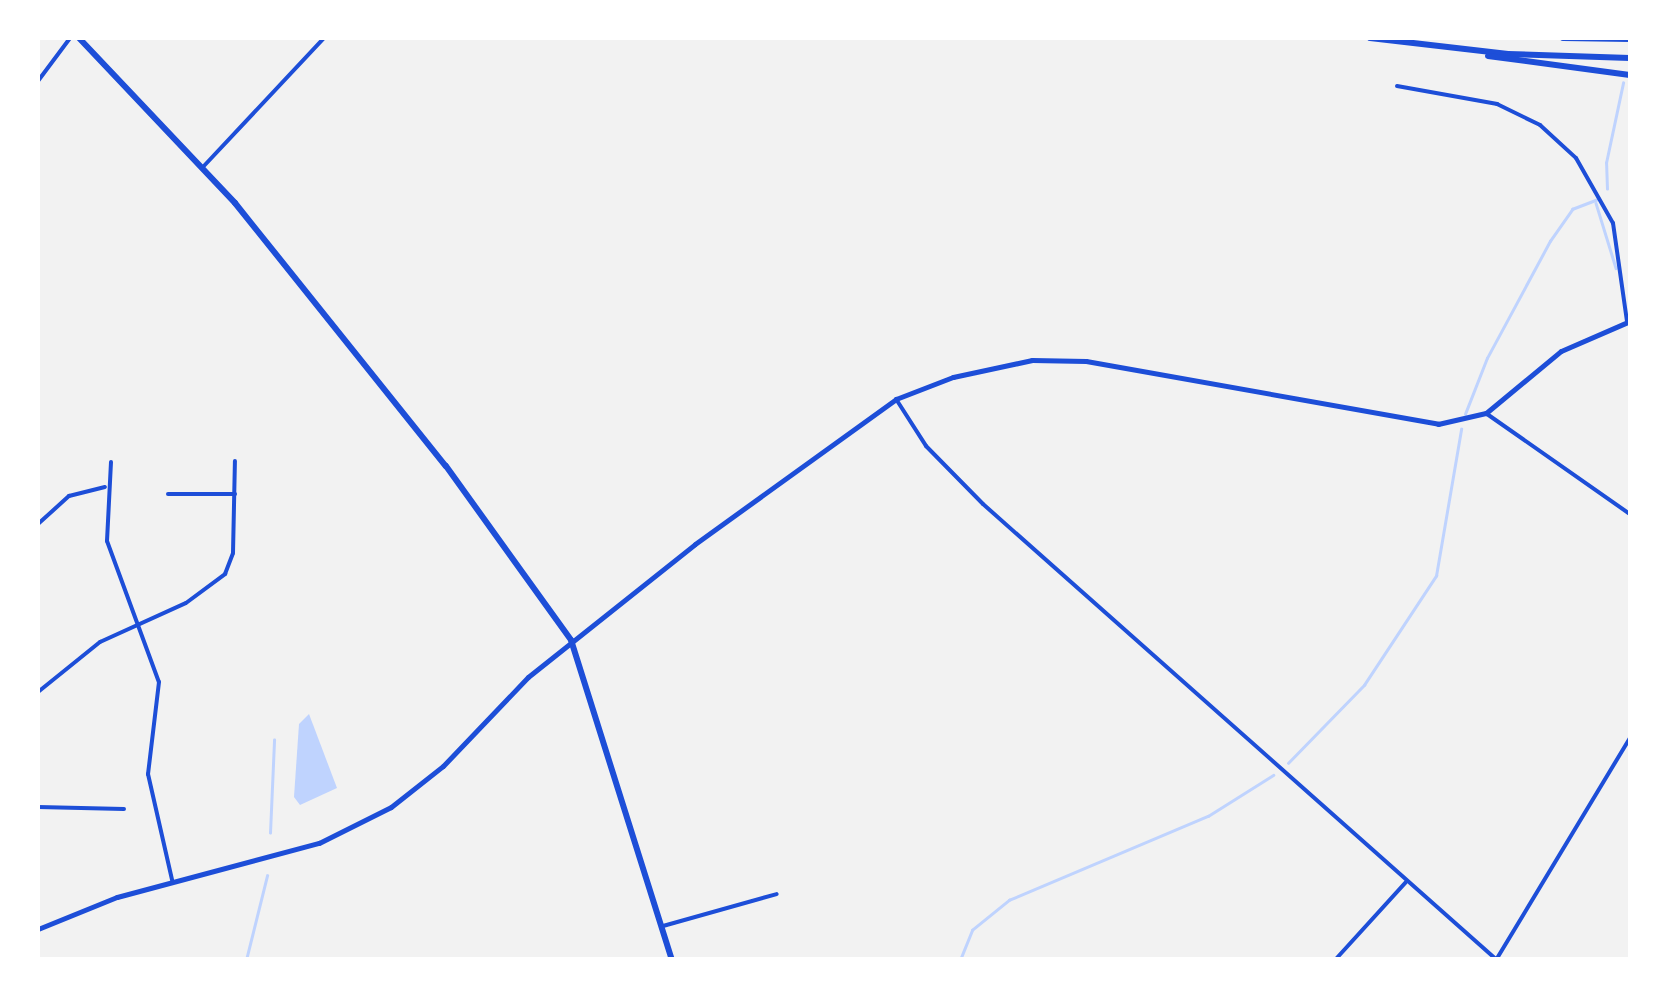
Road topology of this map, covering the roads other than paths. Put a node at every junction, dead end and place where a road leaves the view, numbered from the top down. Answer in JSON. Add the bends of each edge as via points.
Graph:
{"nodes":[{"id":1,"x":70,"y":38,"type":"edge"},
{"id":2,"x":79,"y":38,"type":"edge"},
{"id":3,"x":324,"y":38,"type":"edge"},
{"id":4,"x":1370,"y":38,"type":"edge"},
{"id":5,"x":1563,"y":38,"type":"edge"},
{"id":6,"x":1630,"y":39,"type":"edge"},
{"id":7,"x":1473,"y":51,"type":"junction"},
{"id":8,"x":1630,"y":58,"type":"edge"},
{"id":9,"x":1630,"y":75,"type":"edge"},
{"id":10,"x":38,"y":81,"type":"edge"},
{"id":11,"x":1396,"y":86,"type":"dead end"},
{"id":12,"x":202,"y":168,"type":"junction"},
{"id":13,"x":1629,"y":321,"type":"edge"},
{"id":14,"x":896,"y":398,"type":"junction"},
{"id":15,"x":1486,"y":413,"type":"junction"},
{"id":16,"x":236,"y":460,"type":"dead end"},
{"id":17,"x":111,"y":462,"type":"dead end"},
{"id":18,"x":106,"y":487,"type":"junction"},
{"id":19,"x":168,"y":494,"type":"dead end"},
{"id":20,"x":234,"y":494,"type":"junction"},
{"id":21,"x":1630,"y":514,"type":"edge"},
{"id":22,"x":38,"y":524,"type":"edge"},
{"id":23,"x":140,"y":623,"type":"junction"},
{"id":24,"x":571,"y":640,"type":"junction"},
{"id":25,"x":38,"y":692,"type":"edge"},
{"id":26,"x":1630,"y":738,"type":"edge"},
{"id":27,"x":38,"y":807,"type":"edge"},
{"id":28,"x":124,"y":809,"type":"dead end"},
{"id":29,"x":172,"y":880,"type":"junction"},
{"id":30,"x":1407,"y":880,"type":"junction"},
{"id":31,"x":776,"y":894,"type":"dead end"},
{"id":32,"x":662,"y":926,"type":"junction"},
{"id":33,"x":38,"y":928,"type":"edge"},
{"id":34,"x":1497,"y":959,"type":"edge"},
{"id":35,"x":672,"y":960,"type":"edge"},
{"id":36,"x":1335,"y":960,"type":"edge"}],
"edges":[{"from":1,"to":10,"type":"street"},
{"from":2,"to":12,"type":"main road"},
{"from":3,"to":12,"type":"street"},
{"from":4,"to":7,"type":"main road"},
{"from":5,"to":6,"type":"main road"},
{"from":7,"to":8,"type":"main road"},
{"from":7,"to":9,"type":"main road"},
{"from":11,"to":13,"type":"street","via":[[1497,104],[1540,126],[1576,158],[1613,223]]},
{"from":12,"to":24,"type":"main road","via":[[446,466]]},
{"from":13,"to":15,"type":"street","via":[[1561,351]]},
{"from":14,"to":15,"type":"street","via":[[953,376],[1032,360],[1149,371],[1422,422],[1460,422]]},
{"from":14,"to":24,"type":"street"},
{"from":14,"to":30,"type":"street","via":[[926,446],[983,504]]},
{"from":15,"to":21,"type":"street"},
{"from":16,"to":20,"type":"street"},
{"from":17,"to":18,"type":"street"},
{"from":18,"to":22,"type":"street","via":[[69,496]]},
{"from":18,"to":23,"type":"street","via":[[112,558]]},
{"from":19,"to":20,"type":"street"},
{"from":20,"to":23,"type":"street","via":[[233,552],[225,574],[201,595]]},
{"from":23,"to":25,"type":"street","via":[[100,642]]},
{"from":23,"to":29,"type":"street","via":[[160,682],[148,774]]},
{"from":24,"to":29,"type":"street","via":[[427,781],[370,820],[319,843]]},
{"from":24,"to":32,"type":"main road"},
{"from":26,"to":34,"type":"street"},
{"from":27,"to":28,"type":"street"},
{"from":29,"to":33,"type":"street"},
{"from":30,"to":34,"type":"street"},
{"from":30,"to":36,"type":"street"},
{"from":31,"to":32,"type":"street"},
{"from":32,"to":35,"type":"main road"}]}
